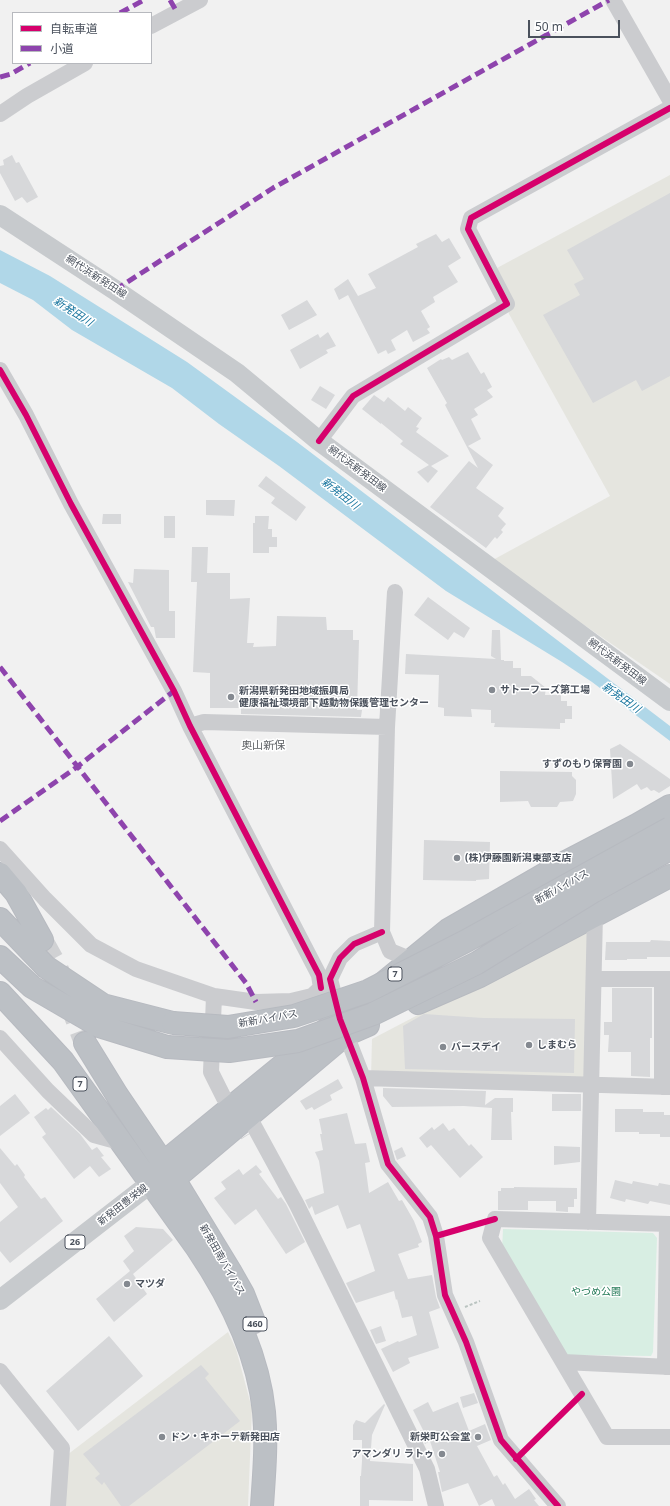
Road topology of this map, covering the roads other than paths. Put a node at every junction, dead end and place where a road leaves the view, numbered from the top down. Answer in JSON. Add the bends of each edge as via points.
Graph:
{"nodes":[{"id":1,"x":200,"y":0,"type":"edge"},
{"id":2,"x":613,"y":0,"type":"edge"},
{"id":3,"x":152,"y":25,"type":"edge"},
{"id":4,"x":83,"y":64,"type":"edge"},
{"id":5,"x":670,"y":100,"type":"edge"},
{"id":6,"x":670,"y":108,"type":"edge"},
{"id":7,"x":0,"y":114,"type":"edge"},
{"id":8,"x":0,"y":215,"type":"edge"},
{"id":9,"x":0,"y":370,"type":"edge"},
{"id":10,"x":319,"y":440,"type":"junction"},
{"id":11,"x":395,"y":592,"type":"dead end"},
{"id":12,"x":670,"y":702,"type":"edge"},
{"id":13,"x":190,"y":726,"type":"junction"},
{"id":14,"x":387,"y":728,"type":"junction"},
{"id":15,"x":670,"y":806,"type":"edge"},
{"id":16,"x":670,"y":828,"type":"edge"},
{"id":17,"x":0,"y":849,"type":"edge"},
{"id":18,"x":670,"y":849,"type":"edge"},
{"id":19,"x":0,"y":874,"type":"edge"},
{"id":20,"x":670,"y":876,"type":"edge"},
{"id":21,"x":595,"y":914,"type":"junction"},
{"id":22,"x":0,"y":919,"type":"edge"},
{"id":23,"x":382,"y":932,"type":"junction"},
{"id":24,"x":42,"y":940,"type":"tunnel mouth"},
{"id":25,"x":0,"y":957,"type":"edge"},
{"id":26,"x":412,"y":960,"type":"junction"},
{"id":27,"x":594,"y":979,"type":"junction"},
{"id":28,"x":666,"y":979,"type":"edge"},
{"id":29,"x":325,"y":983,"type":"junction"},
{"id":30,"x":0,"y":993,"type":"edge"},
{"id":31,"x":214,"y":996,"type":"junction"},
{"id":32,"x":342,"y":1027,"type":"junction"},
{"id":33,"x":0,"y":1038,"type":"edge"},
{"id":34,"x":85,"y":1043,"type":"tunnel mouth"},
{"id":35,"x":363,"y":1078,"type":"junction"},
{"id":36,"x":591,"y":1086,"type":"junction"},
{"id":37,"x":666,"y":1087,"type":"edge"},
{"id":38,"x":224,"y":1098,"type":"dead end"},
{"id":39,"x":248,"y":1125,"type":"junction"},
{"id":40,"x":123,"y":1143,"type":"junction"},
{"id":41,"x":169,"y":1171,"type":"junction"},
{"id":42,"x":150,"y":1183,"type":"junction"},
{"id":43,"x":588,"y":1222,"type":"junction"},
{"id":44,"x":669,"y":1224,"type":"edge"},
{"id":45,"x":668,"y":1298,"type":"edge"},
{"id":46,"x":0,"y":1300,"type":"edge"},
{"id":47,"x":563,"y":1362,"type":"junction"},
{"id":48,"x":668,"y":1367,"type":"edge"},
{"id":49,"x":0,"y":1371,"type":"edge"},
{"id":50,"x":670,"y":1437,"type":"edge"},
{"id":51,"x":58,"y":1506,"type":"edge"},
{"id":52,"x":262,"y":1506,"type":"edge"},
{"id":53,"x":278,"y":1506,"type":"edge"},
{"id":54,"x":436,"y":1506,"type":"edge"},
{"id":55,"x":558,"y":1506,"type":"edge"}],
"edges":[{"from":1,"to":3,"type":"street"},
{"from":2,"to":5,"type":"street"},
{"from":4,"to":7,"type":"street"},
{"from":6,"to":10,"type":"street","via":[[471,218],[468,229],[507,304],[353,396]]},
{"from":8,"to":10,"type":"main road","name":"網代浜新発田線","via":[[238,373]]},
{"from":9,"to":13,"type":"street","via":[[174,691]]},
{"from":10,"to":12,"type":"main road","name":"網代浜新発田線"},
{"from":11,"to":14,"type":"street"},
{"from":13,"to":14,"type":"street","via":[[204,722]]},
{"from":13,"to":29,"type":"street"},
{"from":14,"to":23,"type":"street"},
{"from":15,"to":26,"type":"highway","number":"7","via":[[448,930]]},
{"from":16,"to":22,"type":"highway","name":"新新バイパス","number":"7","bridge":true,"via":[[466,941],[368,991],[294,1016],[228,1027],[174,1023],[103,1006],[46,967]]},
{"from":17,"to":31,"type":"street","via":[[91,945],[136,969]]},
{"from":18,"to":25,"type":"highway","name":"新新バイパス","bridge":true,"via":[[594,891],[477,963],[373,1014],[298,1041],[229,1051],[167,1047],[100,1026],[32,987]]},
{"from":19,"to":24,"type":"highway","via":[[16,893]]},
{"from":20,"to":21,"type":"highway","number":"7"},
{"from":21,"to":27,"type":"street"},
{"from":21,"to":32,"type":"highway","number":"7","via":[[480,976]]},
{"from":23,"to":26,"type":"street","via":[[390,951]]},
{"from":23,"to":29,"type":"street","via":[[354,944],[340,958]]},
{"from":26,"to":32,"type":"highway","number":"7"},
{"from":27,"to":28,"type":"street"},
{"from":27,"to":36,"type":"street"},
{"from":28,"to":37,"type":"street"},
{"from":29,"to":31,"type":"street","via":[[312,996],[291,1001],[256,1002]]},
{"from":29,"to":32,"type":"street"},
{"from":30,"to":40,"type":"highway","number":"7","via":[[63,1061]]},
{"from":31,"to":38,"type":"street","via":[[211,1072]]},
{"from":32,"to":35,"type":"street"},
{"from":32,"to":39,"type":"highway","number":"7"},
{"from":32,"to":41,"type":"highway","number":"7"},
{"from":33,"to":40,"type":"street","via":[[48,1091],[94,1135]]},
{"from":34,"to":41,"type":"highway","name":"新発田南バイパス"},
{"from":35,"to":36,"type":"street"},
{"from":35,"to":55,"type":"street","via":[[388,1164],[430,1216],[436,1236],[445,1294],[466,1342],[501,1440]]},
{"from":36,"to":37,"type":"street"},
{"from":36,"to":43,"type":"street"},
{"from":39,"to":41,"type":"highway","number":"7"},
{"from":39,"to":54,"type":"street","via":[[297,1205],[427,1469]]},
{"from":40,"to":42,"type":"highway","number":"7"},
{"from":41,"to":42,"type":"highway","number":"7"},
{"from":41,"to":53,"type":"highway","name":"新発田南バイパス","number":"460","via":[[243,1294],[271,1372],[277,1406],[280,1459]]},
{"from":42,"to":46,"type":"main road","name":"新発田豊栄線","number":"26"},
{"from":42,"to":52,"type":"highway","name":"新発田南バイパス","number":"460","via":[[215,1276],[247,1340],[258,1376],[264,1411],[266,1450]]},
{"from":43,"to":44,"type":"street"},
{"from":43,"to":47,"type":"street","via":[[495,1219],[490,1238]]},
{"from":44,"to":45,"type":"street"},
{"from":45,"to":48,"type":"street"},
{"from":47,"to":48,"type":"street"},
{"from":47,"to":50,"type":"street","via":[[607,1437]]},
{"from":49,"to":51,"type":"street","via":[[62,1448]]}]}
